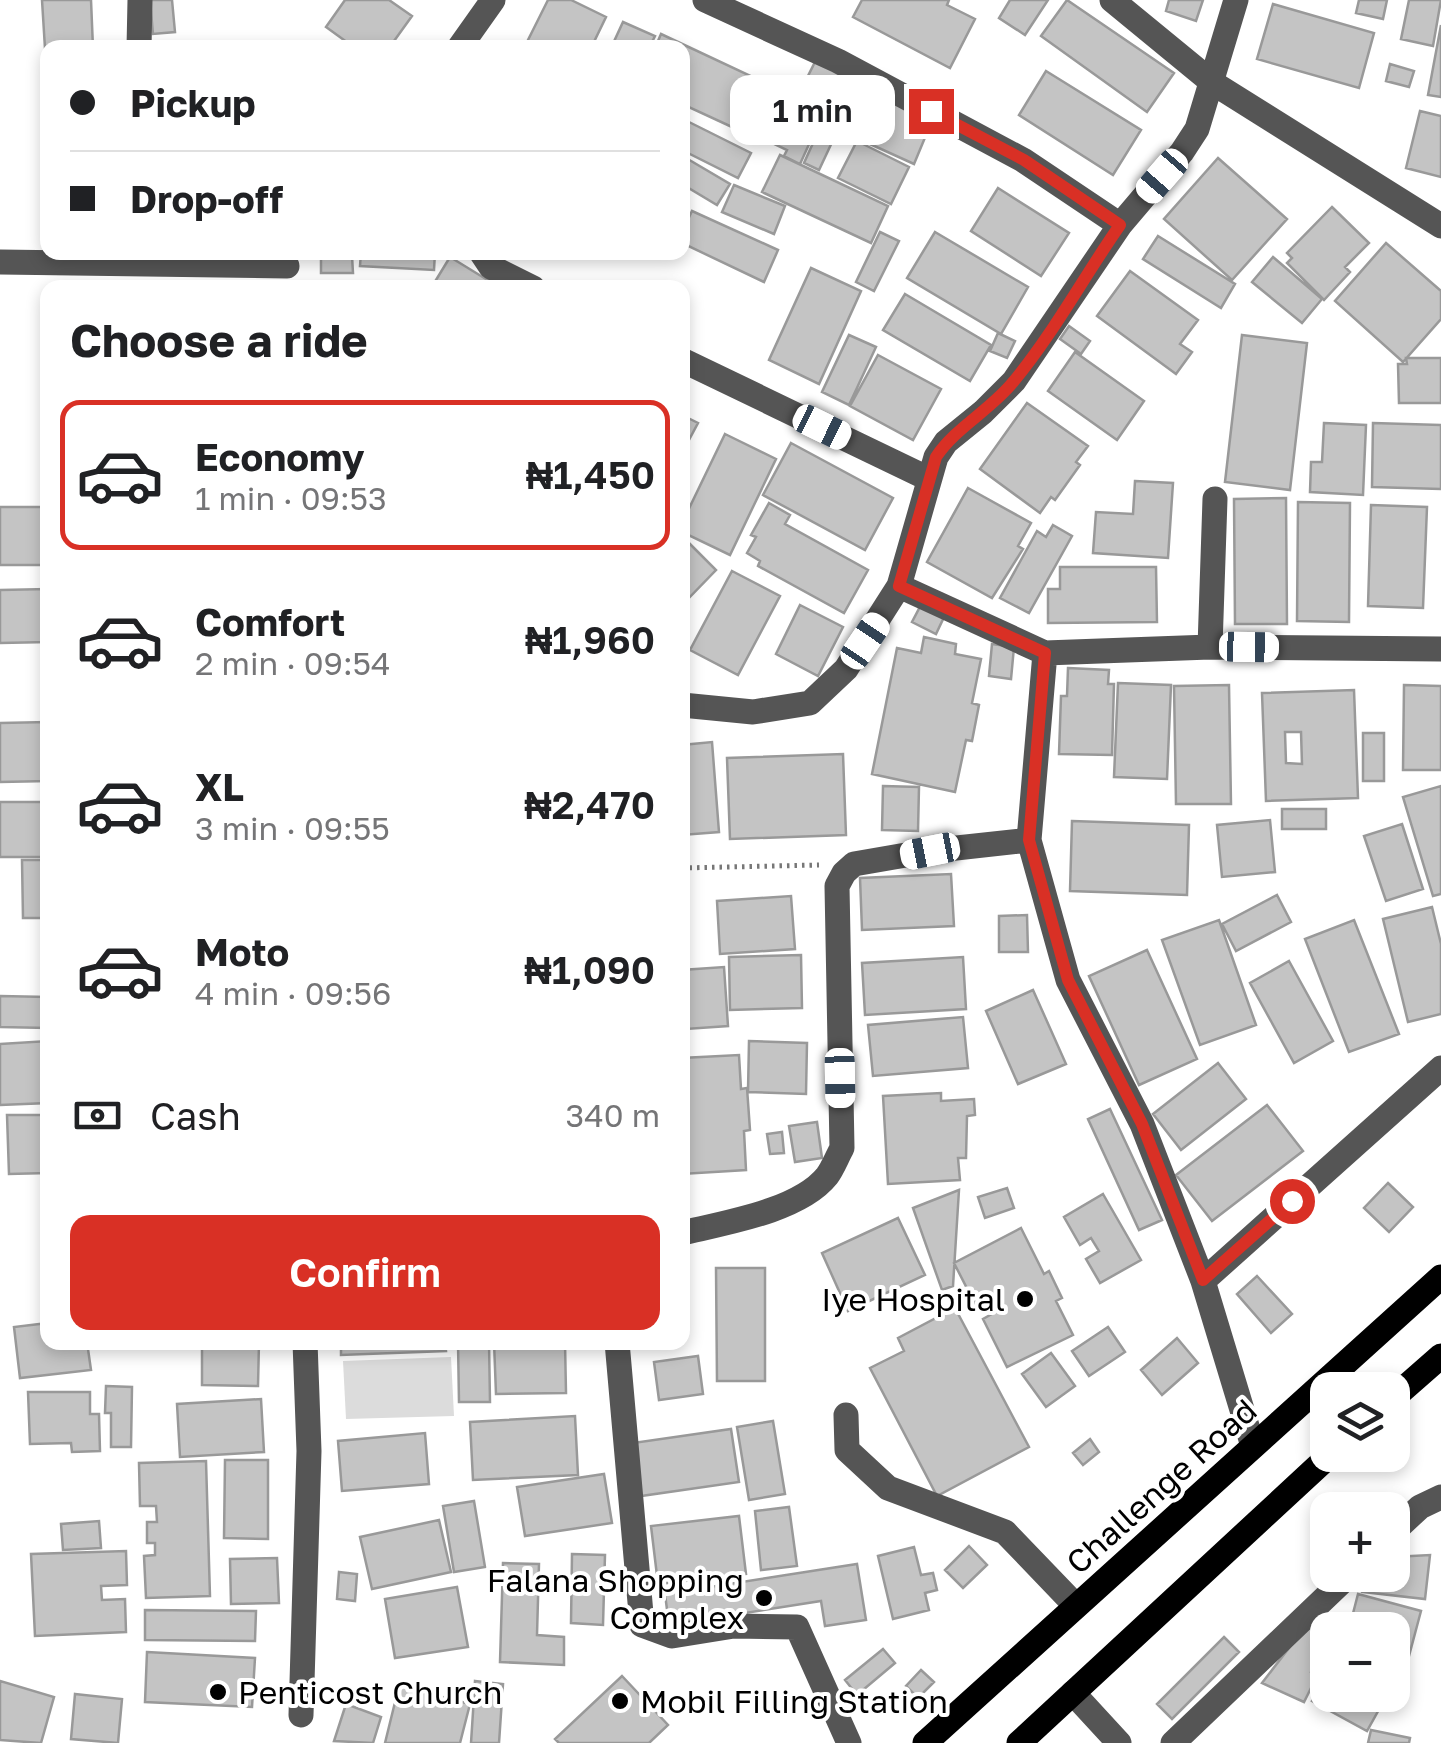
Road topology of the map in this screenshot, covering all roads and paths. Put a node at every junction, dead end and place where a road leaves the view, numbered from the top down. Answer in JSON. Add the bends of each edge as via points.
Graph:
{"nodes":[{"id":1,"x":140,"y":0,"type":"edge"},
{"id":2,"x":493,"y":0,"type":"edge"},
{"id":3,"x":705,"y":0,"type":"edge"},
{"id":4,"x":1112,"y":0,"type":"edge"},
{"id":5,"x":1236,"y":0,"type":"edge"},
{"id":6,"x":139,"y":40,"type":"edge"},
{"id":7,"x":465,"y":40,"type":"edge"},
{"id":8,"x":1213,"y":83,"type":"junction"},
{"id":9,"x":1120,"y":225,"type":"junction"},
{"id":10,"x":1441,"y":226,"type":"edge"},
{"id":11,"x":68,"y":260,"type":"edge"},
{"id":12,"x":163,"y":260,"type":"edge"},
{"id":13,"x":486,"y":260,"type":"edge"},
{"id":14,"x":0,"y":262,"type":"edge"},
{"id":15,"x":291,"y":269,"type":"edge"},
{"id":16,"x":517,"y":280,"type":"edge"},
{"id":17,"x":690,"y":364,"type":"edge"},
{"id":18,"x":927,"y":478,"type":"junction"},
{"id":19,"x":1214,"y":498,"type":"dead end"},
{"id":20,"x":899,"y":586,"type":"junction"},
{"id":21,"x":1210,"y":647,"type":"junction"},
{"id":22,"x":1441,"y":648,"type":"edge"},
{"id":23,"x":1045,"y":653,"type":"junction"},
{"id":24,"x":690,"y":705,"type":"edge"},
{"id":25,"x":1029,"y":840,"type":"junction"},
{"id":26,"x":854,"y":864,"type":"junction"},
{"id":27,"x":690,"y":868,"type":"edge"},
{"id":28,"x":1441,"y":1068,"type":"edge"},
{"id":29,"x":690,"y":1231,"type":"edge"},
{"id":30,"x":1441,"y":1277,"type":"edge"},
{"id":31,"x":1203,"y":1280,"type":"junction"},
{"id":32,"x":304,"y":1350,"type":"edge"},
{"id":33,"x":619,"y":1350,"type":"edge"},
{"id":34,"x":1441,"y":1356,"type":"edge"},
{"id":35,"x":1410,"y":1383,"type":"edge"},
{"id":36,"x":846,"y":1415,"type":"dead end"},
{"id":37,"x":1253,"y":1446,"type":"junction"},
{"id":38,"x":1312,"y":1472,"type":"edge"},
{"id":39,"x":1441,"y":1497,"type":"edge"},
{"id":40,"x":1410,"y":1516,"type":"edge"},
{"id":41,"x":1331,"y":1592,"type":"edge"},
{"id":42,"x":1076,"y":1606,"type":"junction"},
{"id":43,"x":1073,"y":1693,"type":"junction"},
{"id":44,"x":301,"y":1715,"type":"dead end"},
{"id":45,"x":1024,"y":1741,"type":"edge"},
{"id":46,"x":850,"y":1743,"type":"edge"},
{"id":47,"x":926,"y":1743,"type":"edge"},
{"id":48,"x":1119,"y":1743,"type":"edge"},
{"id":49,"x":1174,"y":1743,"type":"edge"}],
"edges":[{"from":1,"to":6,"type":"street"},
{"from":2,"to":7,"type":"street"},
{"from":3,"to":9,"type":"street","via":[[838,61],[1024,160]]},
{"from":4,"to":8,"type":"street"},
{"from":5,"to":8,"type":"street"},
{"from":8,"to":9,"type":"street","via":[[1182,152]]},
{"from":8,"to":10,"type":"street"},
{"from":9,"to":18,"type":"street","via":[[1014,381],[946,442]]},
{"from":11,"to":14,"type":"street"},
{"from":12,"to":15,"type":"street"},
{"from":13,"to":16,"type":"street"},
{"from":17,"to":18,"type":"street"},
{"from":18,"to":20,"type":"street"},
{"from":19,"to":21,"type":"street"},
{"from":20,"to":23,"type":"street"},
{"from":20,"to":24,"type":"street","via":[[846,669],[810,703],[753,712]]},
{"from":21,"to":22,"type":"street"},
{"from":21,"to":23,"type":"street"},
{"from":23,"to":25,"type":"street"},
{"from":25,"to":26,"type":"street"},
{"from":25,"to":31,"type":"street","via":[[1068,980],[1142,1124]]},
{"from":26,"to":27,"type":"path"},
{"from":26,"to":29,"type":"street","via":[[837,886],[842,1148],[826,1178],[804,1193],[766,1213]]},
{"from":28,"to":31,"type":"street"},
{"from":30,"to":37,"type":"main road","name":"Challenge Road"},
{"from":31,"to":37,"type":"street"},
{"from":32,"to":44,"type":"street","via":[[309,1452]]},
{"from":33,"to":46,"type":"street","via":[[642,1625],[672,1636],[734,1626],[797,1628]]},
{"from":34,"to":35,"type":"main road"},
{"from":36,"to":42,"type":"street","via":[[847,1450],[888,1488],[1006,1532]]},
{"from":37,"to":42,"type":"main road","name":"Challenge Road"},
{"from":38,"to":43,"type":"main road"},
{"from":39,"to":40,"type":"street"},
{"from":41,"to":49,"type":"street"},
{"from":42,"to":47,"type":"main road","name":"Challenge Road"},
{"from":43,"to":45,"type":"main road"},
{"from":43,"to":48,"type":"street"}]}
